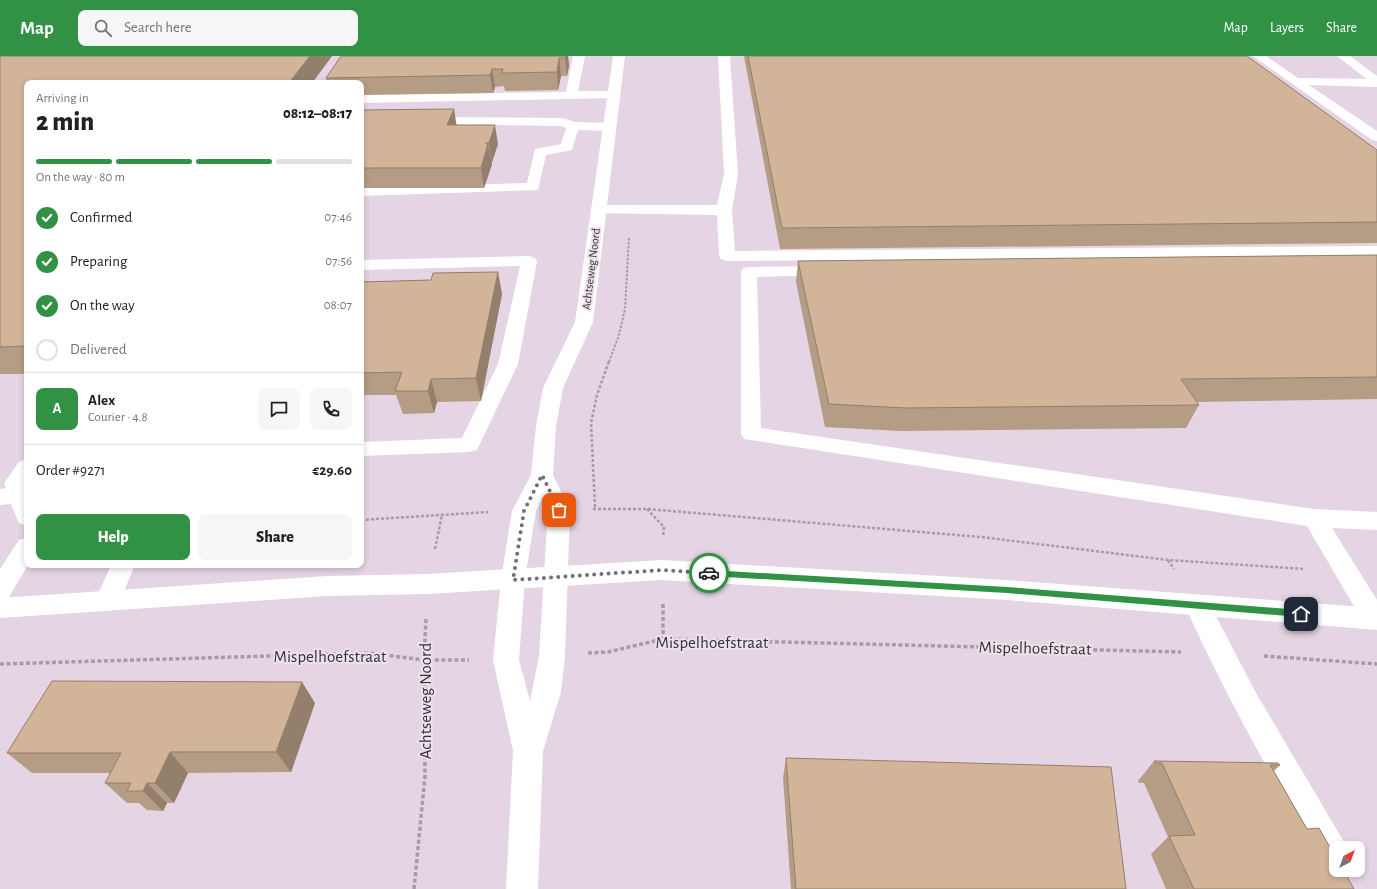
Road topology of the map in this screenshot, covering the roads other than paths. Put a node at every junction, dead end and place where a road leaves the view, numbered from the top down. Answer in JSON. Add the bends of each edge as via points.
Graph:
{"nodes":[{"id":1,"x":579,"y":56,"type":"edge"},
{"id":2,"x":619,"y":56,"type":"edge"},
{"id":3,"x":724,"y":56,"type":"edge"},
{"id":4,"x":1259,"y":56,"type":"edge"},
{"id":5,"x":1343,"y":56,"type":"edge"},
{"id":6,"x":1295,"y":81,"type":"junction"},
{"id":7,"x":1377,"y":83,"type":"edge"},
{"id":8,"x":571,"y":94,"type":"junction"},
{"id":9,"x":614,"y":95,"type":"junction"},
{"id":10,"x":364,"y":99,"type":"edge"},
{"id":11,"x":415,"y":121,"type":"edge"},
{"id":12,"x":573,"y":126,"type":"junction"},
{"id":13,"x":610,"y":127,"type":"junction"},
{"id":14,"x":1377,"y":137,"type":"edge"},
{"id":15,"x":364,"y":192,"type":"edge"},
{"id":16,"x":599,"y":210,"type":"junction"},
{"id":17,"x":724,"y":210,"type":"junction"},
{"id":18,"x":1377,"y":251,"type":"edge"},
{"id":19,"x":364,"y":265,"type":"edge"},
{"id":20,"x":1377,"y":267,"type":"edge"},
{"id":21,"x":364,"y":449,"type":"edge"},
{"id":22,"x":24,"y":471,"type":"edge"},
{"id":23,"x":542,"y":475,"type":"junction"},
{"id":24,"x":9,"y":496,"type":"edge"},
{"id":25,"x":24,"y":514,"type":"edge"},
{"id":26,"x":1314,"y":518,"type":"junction"},
{"id":27,"x":1377,"y":521,"type":"edge"},
{"id":28,"x":24,"y":551,"type":"edge"},
{"id":29,"x":122,"y":568,"type":"edge"},
{"id":30,"x":555,"y":576,"type":"junction"},
{"id":31,"x":513,"y":580,"type":"junction"},
{"id":32,"x":0,"y":590,"type":"edge"},
{"id":33,"x":108,"y":601,"type":"junction"},
{"id":34,"x":1198,"y":606,"type":"junction"},
{"id":35,"x":0,"y":608,"type":"edge"},
{"id":36,"x":1376,"y":619,"type":"edge"},
{"id":37,"x":528,"y":751,"type":"junction"},
{"id":38,"x":1329,"y":846,"type":"edge"},
{"id":39,"x":522,"y":889,"type":"edge"}],
"edges":[{"from":1,"to":8,"type":"street"},
{"from":2,"to":9,"type":"street","name":"Achtseweg Noord"},
{"from":3,"to":17,"type":"street","via":[[731,174]]},
{"from":4,"to":6,"type":"street"},
{"from":5,"to":7,"type":"street"},
{"from":6,"to":7,"type":"street"},
{"from":6,"to":14,"type":"street"},
{"from":8,"to":9,"type":"street"},
{"from":8,"to":10,"type":"street"},
{"from":9,"to":13,"type":"street","name":"Achtseweg Noord"},
{"from":11,"to":12,"type":"street","via":[[563,122]]},
{"from":12,"to":13,"type":"street"},
{"from":12,"to":15,"type":"street","via":[[567,147],[540,152],[533,187]]},
{"from":13,"to":16,"type":"street","name":"Achtseweg Noord"},
{"from":16,"to":17,"type":"street"},
{"from":16,"to":23,"type":"street","name":"Achtseweg Noord","via":[[584,322],[553,388],[546,426]]},
{"from":17,"to":18,"type":"street","via":[[728,256]]},
{"from":19,"to":21,"type":"street","via":[[529,261],[508,364],[469,445]]},
{"from":20,"to":26,"type":"street","via":[[749,272],[751,434]]},
{"from":22,"to":24,"type":"street"},
{"from":23,"to":30,"type":"street","name":"Achtseweg Noord","via":[[559,510]]},
{"from":23,"to":31,"type":"street","name":"Achtseweg Noord","via":[[524,511]]},
{"from":24,"to":25,"type":"street"},
{"from":26,"to":27,"type":"street"},
{"from":26,"to":36,"type":"street"},
{"from":28,"to":32,"type":"street"},
{"from":29,"to":33,"type":"street"},
{"from":30,"to":31,"type":"street"},
{"from":30,"to":34,"type":"street","via":[[662,570],[1007,590]]},
{"from":30,"to":37,"type":"street","name":"Achtseweg Noord","via":[[552,656],[547,692]]},
{"from":31,"to":33,"type":"street","via":[[327,586]]},
{"from":31,"to":37,"type":"street","name":"Achtseweg Noord","via":[[506,660]]},
{"from":33,"to":35,"type":"street"},
{"from":34,"to":36,"type":"street"},
{"from":34,"to":38,"type":"street","via":[[1219,653]]},
{"from":37,"to":39,"type":"street","name":"Achtseweg Noord"}]}
